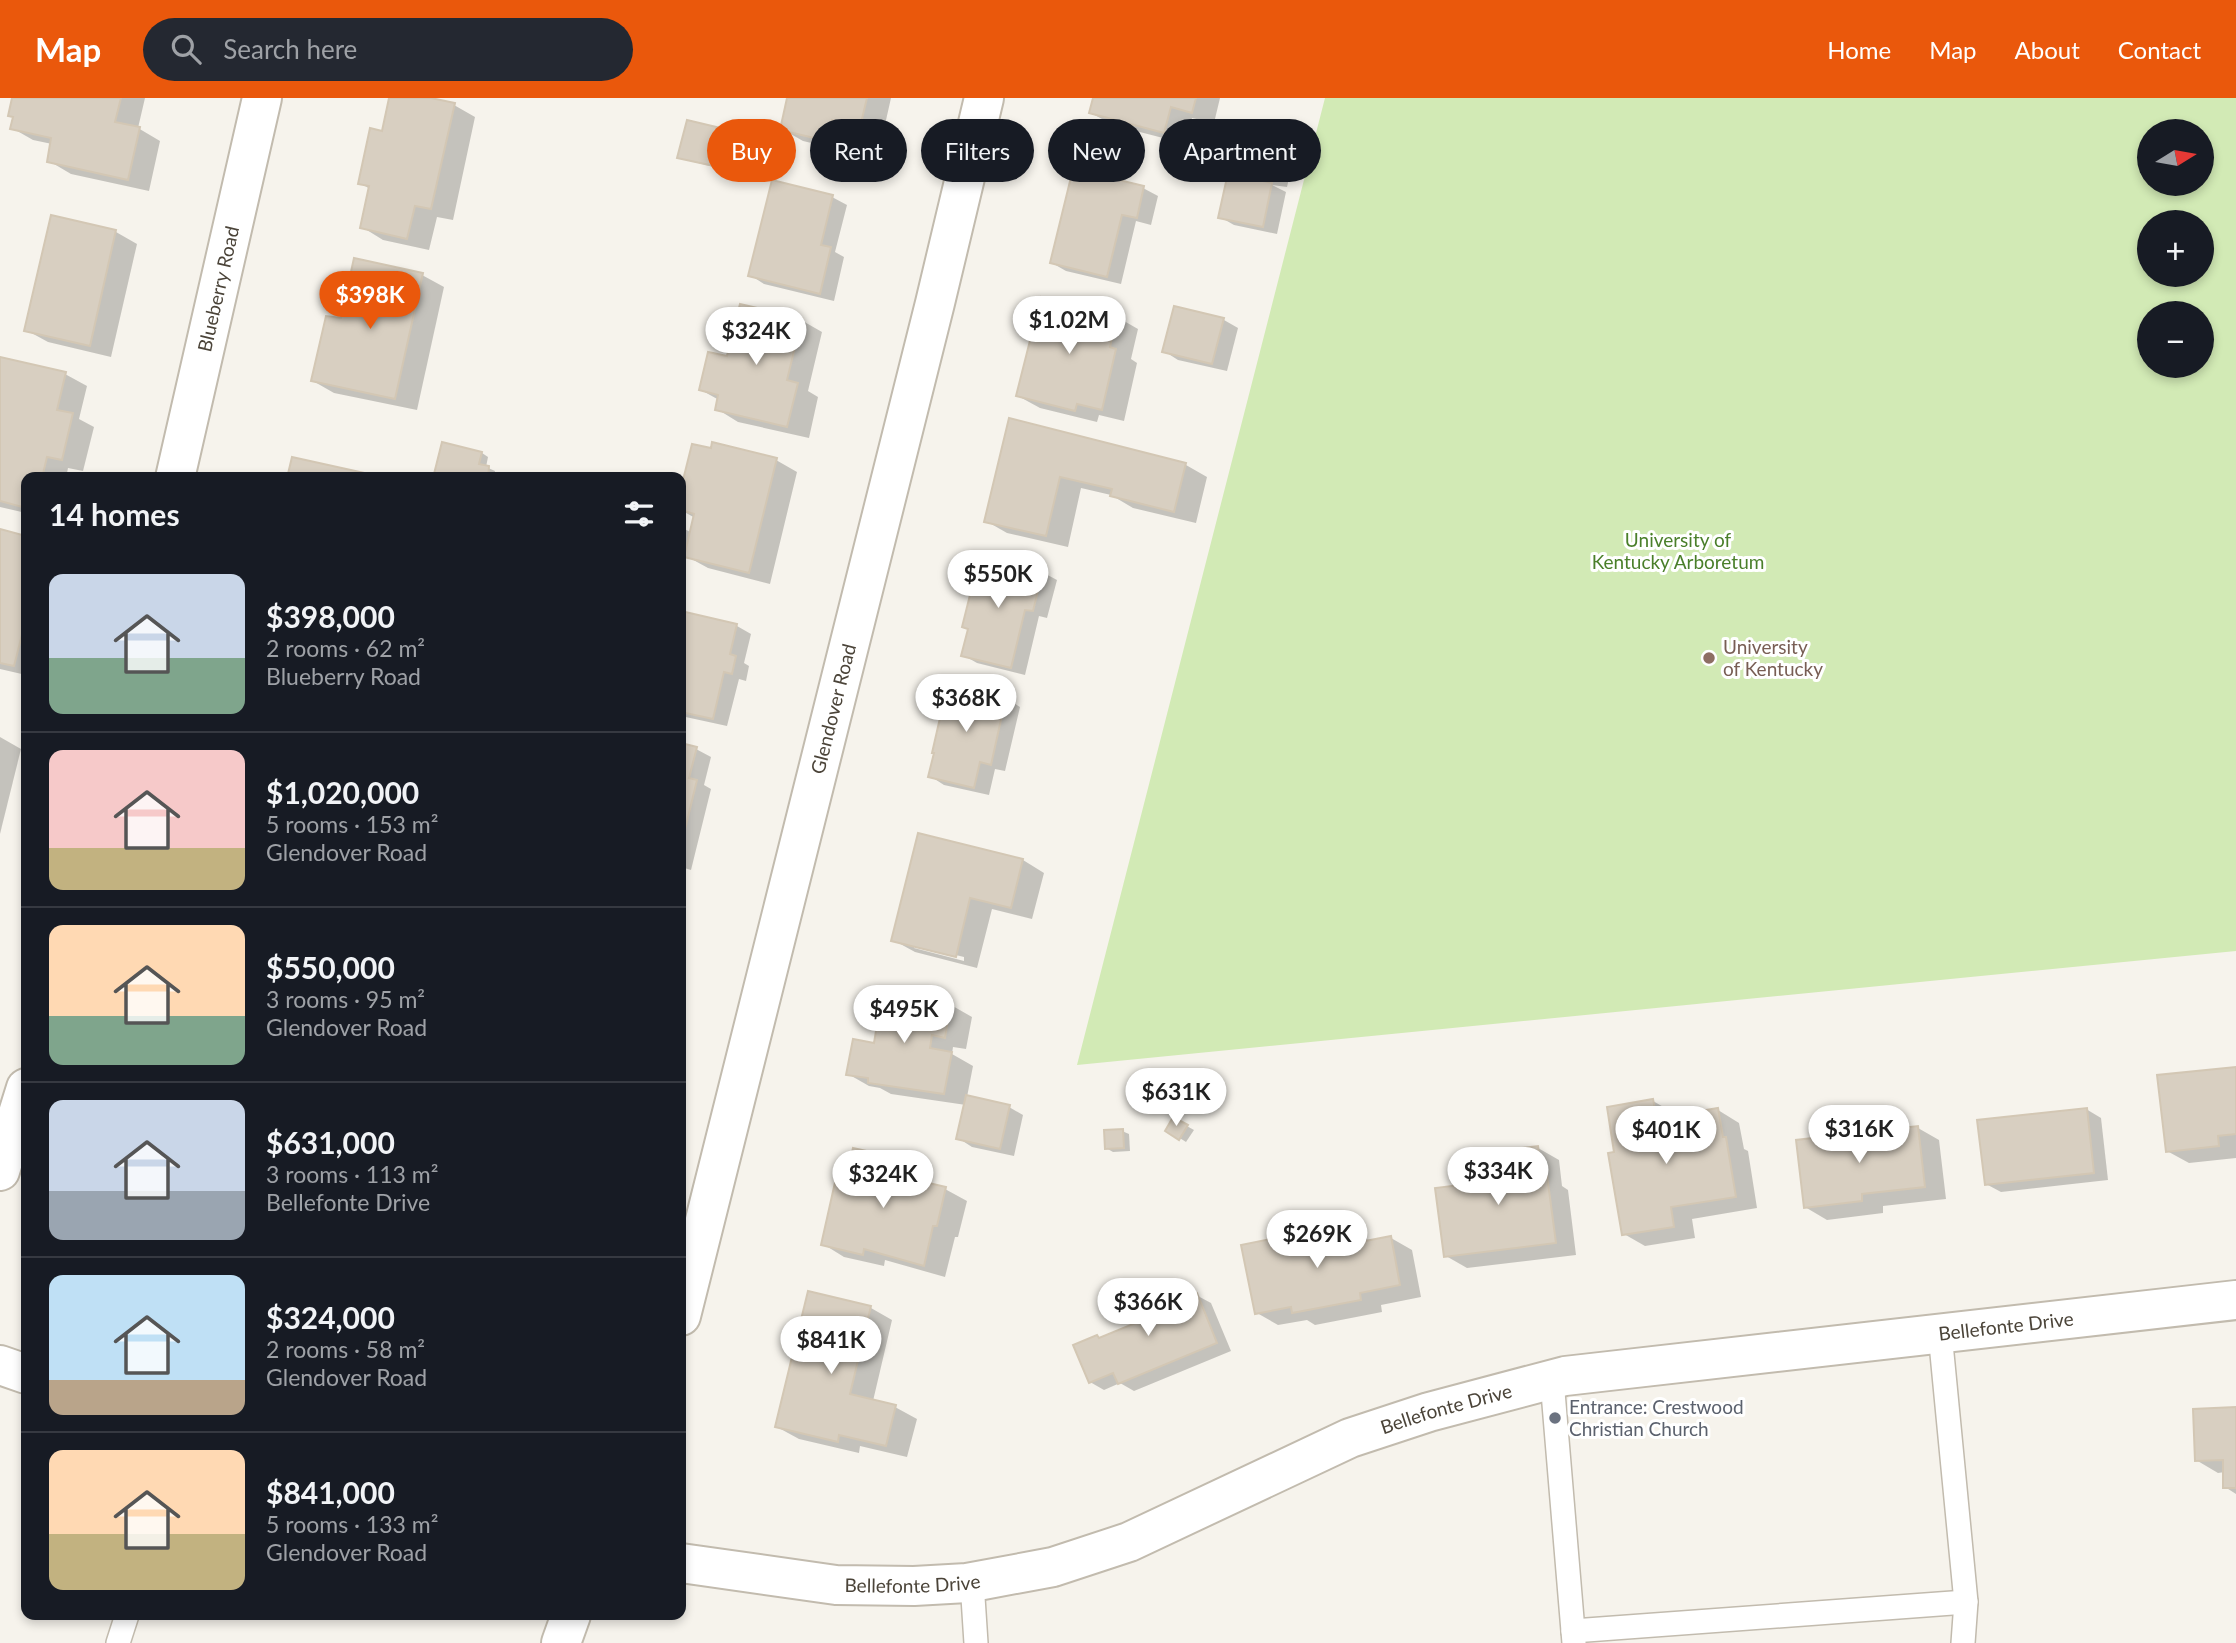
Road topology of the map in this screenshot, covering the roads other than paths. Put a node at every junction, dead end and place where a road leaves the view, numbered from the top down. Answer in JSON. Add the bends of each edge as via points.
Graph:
{"nodes":[{"id":1,"x":262,"y":98,"type":"edge"},
{"id":2,"x":984,"y":98,"type":"edge"},
{"id":3,"x":176,"y":472,"type":"edge"},
{"id":4,"x":21,"y":1104,"type":"edge"},
{"id":5,"x":0,"y":1171,"type":"edge"},
{"id":6,"x":686,"y":1296,"type":"edge"},
{"id":7,"x":2236,"y":1300,"type":"edge"},
{"id":8,"x":1940,"y":1333,"type":"junction"},
{"id":9,"x":0,"y":1365,"type":"edge"},
{"id":10,"x":21,"y":1372,"type":"edge"},
{"id":11,"x":1552,"y":1380,"type":"junction"},
{"id":12,"x":686,"y":1564,"type":"edge"},
{"id":13,"x":972,"y":1582,"type":"junction"},
{"id":14,"x":1966,"y":1602,"type":"junction"},
{"id":15,"x":125,"y":1620,"type":"edge"},
{"id":16,"x":569,"y":1620,"type":"edge"},
{"id":17,"x":1573,"y":1637,"type":"edge"},
{"id":18,"x":118,"y":1643,"type":"edge"},
{"id":19,"x":561,"y":1643,"type":"edge"},
{"id":20,"x":976,"y":1643,"type":"edge"},
{"id":21,"x":1963,"y":1643,"type":"edge"}],
"edges":[{"from":1,"to":3,"type":"street","name":"Blueberry Road"},
{"from":2,"to":6,"type":"street","name":"Glendover Road"},
{"from":4,"to":5,"type":"street"},
{"from":7,"to":8,"type":"street","name":"Bellefonte Drive"},
{"from":8,"to":11,"type":"street","name":"Bellefonte Drive"},
{"from":8,"to":14,"type":"lane"},
{"from":9,"to":10,"type":"street"},
{"from":11,"to":13,"type":"street","name":"Bellefonte Drive","via":[[1350,1438],[1129,1542],[1053,1567]]},
{"from":11,"to":17,"type":"lane"},
{"from":12,"to":13,"type":"street","name":"Bellefonte Drive","via":[[836,1585]]},
{"from":13,"to":20,"type":"lane"},
{"from":14,"to":17,"type":"lane"},
{"from":14,"to":21,"type":"lane"},
{"from":15,"to":18,"type":"lane"},
{"from":16,"to":19,"type":"street"}]}
